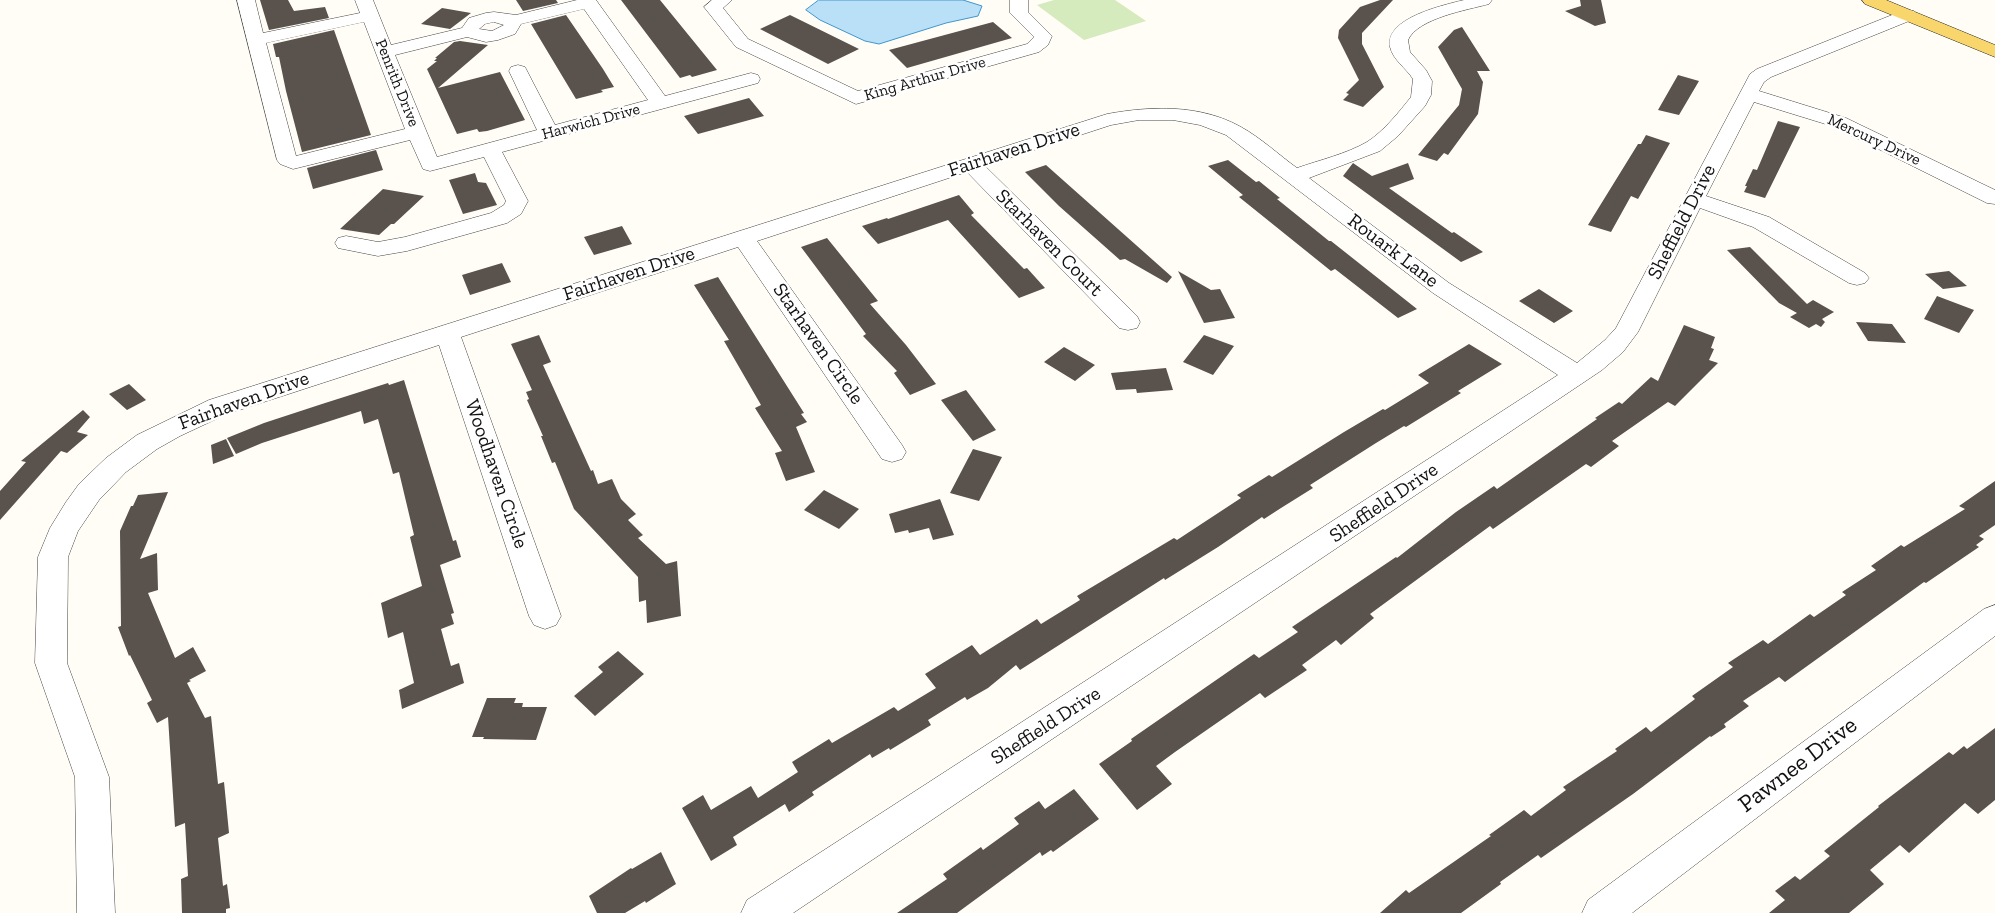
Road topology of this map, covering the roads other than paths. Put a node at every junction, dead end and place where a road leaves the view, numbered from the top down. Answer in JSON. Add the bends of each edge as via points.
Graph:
{"nodes":[{"id":1,"x":246,"y":0,"type":"edge"},
{"id":2,"x":723,"y":0,"type":"edge"},
{"id":3,"x":1483,"y":0,"type":"edge"},
{"id":4,"x":1871,"y":0,"type":"edge"},
{"id":5,"x":588,"y":2,"type":"edge"},
{"id":6,"x":1018,"y":5,"type":"edge"},
{"id":7,"x":367,"y":8,"type":"edge"},
{"id":8,"x":1908,"y":15,"type":"junction"},
{"id":9,"x":256,"y":40,"type":"junction"},
{"id":10,"x":384,"y":52,"type":"junction"},
{"id":11,"x":1995,"y":52,"type":"edge"},
{"id":12,"x":518,"y":71,"type":"dead end"},
{"id":13,"x":751,"y":79,"type":"dead end"},
{"id":14,"x":1748,"y":94,"type":"junction"},
{"id":15,"x":660,"y":103,"type":"junction"},
{"id":16,"x":1212,"y":122,"type":"joint"},
{"id":17,"x":417,"y":132,"type":"junction"},
{"id":18,"x":549,"y":133,"type":"junction"},
{"id":19,"x":490,"y":149,"type":"junction"},
{"id":20,"x":970,"y":164,"type":"junction"},
{"id":21,"x":430,"y":165,"type":"joint"},
{"id":22,"x":1294,"y":176,"type":"junction"},
{"id":23,"x":1694,"y":198,"type":"junction"},
{"id":24,"x":1995,"y":198,"type":"edge"},
{"id":25,"x":743,"y":237,"type":"junction"},
{"id":26,"x":346,"y":243,"type":"dead end"},
{"id":27,"x":1857,"y":278,"type":"dead end"},
{"id":28,"x":1128,"y":322,"type":"dead end"},
{"id":29,"x":447,"y":333,"type":"junction"},
{"id":30,"x":1577,"y":375,"type":"junction"},
{"id":31,"x":892,"y":452,"type":"dead end"},
{"id":32,"x":545,"y":616,"type":"dead end"},
{"id":33,"x":1995,"y":618,"type":"edge"},
{"id":34,"x":96,"y":913,"type":"edge"},
{"id":35,"x":760,"y":913,"type":"edge"},
{"id":36,"x":1601,"y":913,"type":"edge"}],
"edges":[{"from":1,"to":9,"type":"street"},
{"from":2,"to":6,"type":"street","name":"King Arthur Drive","via":[[713,7],[742,43],[856,98],[1033,48],[1042,42],[1043,36],[1024,19]]},
{"from":3,"to":22,"type":"street","via":[[1420,20],[1402,33],[1400,49],[1422,78],[1423,90],[1418,100],[1380,142]]},
{"from":4,"to":8,"type":"main road"},
{"from":5,"to":10,"type":"street","via":[[512,21],[513,26],[499,34],[478,36],[470,32]]},
{"from":5,"to":15,"type":"street"},
{"from":7,"to":9,"type":"street"},
{"from":7,"to":10,"type":"street","name":"Penrith Drive"},
{"from":8,"to":11,"type":"main road"},
{"from":8,"to":14,"type":"street","name":"Sheffield Drive","via":[[1764,73],[1757,78]]},
{"from":9,"to":17,"type":"street","via":[[287,160],[293,163]]},
{"from":10,"to":17,"type":"street","name":"Penrith Drive"},
{"from":12,"to":18,"type":"street"},
{"from":13,"to":15,"type":"street","name":"Harwich Drive"},
{"from":14,"to":23,"type":"street","name":"Sheffield Drive"},
{"from":14,"to":24,"type":"street","name":"Mercury Drive","via":[[1839,122]]},
{"from":15,"to":18,"type":"street","name":"Harwich Drive"},
{"from":16,"to":20,"type":"street","name":"Fairhaven Drive","via":[[1173,114],[1125,115]]},
{"from":16,"to":22,"type":"street","name":"Rouark Lane","via":[[1245,139]]},
{"from":17,"to":21,"type":"street","name":"Penrith Drive"},
{"from":18,"to":19,"type":"street","name":"Harwich Drive"},
{"from":19,"to":21,"type":"street","name":"Harwich Drive"},
{"from":19,"to":26,"type":"street","via":[[516,200],[513,209],[499,218],[408,244],[378,250]]},
{"from":20,"to":25,"type":"street","name":"Fairhaven Drive"},
{"from":20,"to":28,"type":"street","name":"Starhaven Court"},
{"from":22,"to":30,"type":"street","name":"Rouark Lane","via":[[1440,288]]},
{"from":23,"to":27,"type":"street","via":[[1761,222]]},
{"from":23,"to":30,"type":"street","name":"Sheffield Drive","via":[[1626,332],[1601,358]]},
{"from":25,"to":29,"type":"street","name":"Fairhaven Drive"},
{"from":25,"to":31,"type":"street","name":"Starhaven Circle"},
{"from":29,"to":32,"type":"street","name":"Woodhaven Circle"},
{"from":29,"to":34,"type":"street","name":"Fairhaven Drive","via":[[218,407],[186,421],[147,442],[116,465],[76,510],[53,557],[51,664],[92,777]]},
{"from":30,"to":35,"type":"street","name":"Sheffield Drive"},
{"from":33,"to":36,"type":"street","name":"Pawnee Drive"}]}
